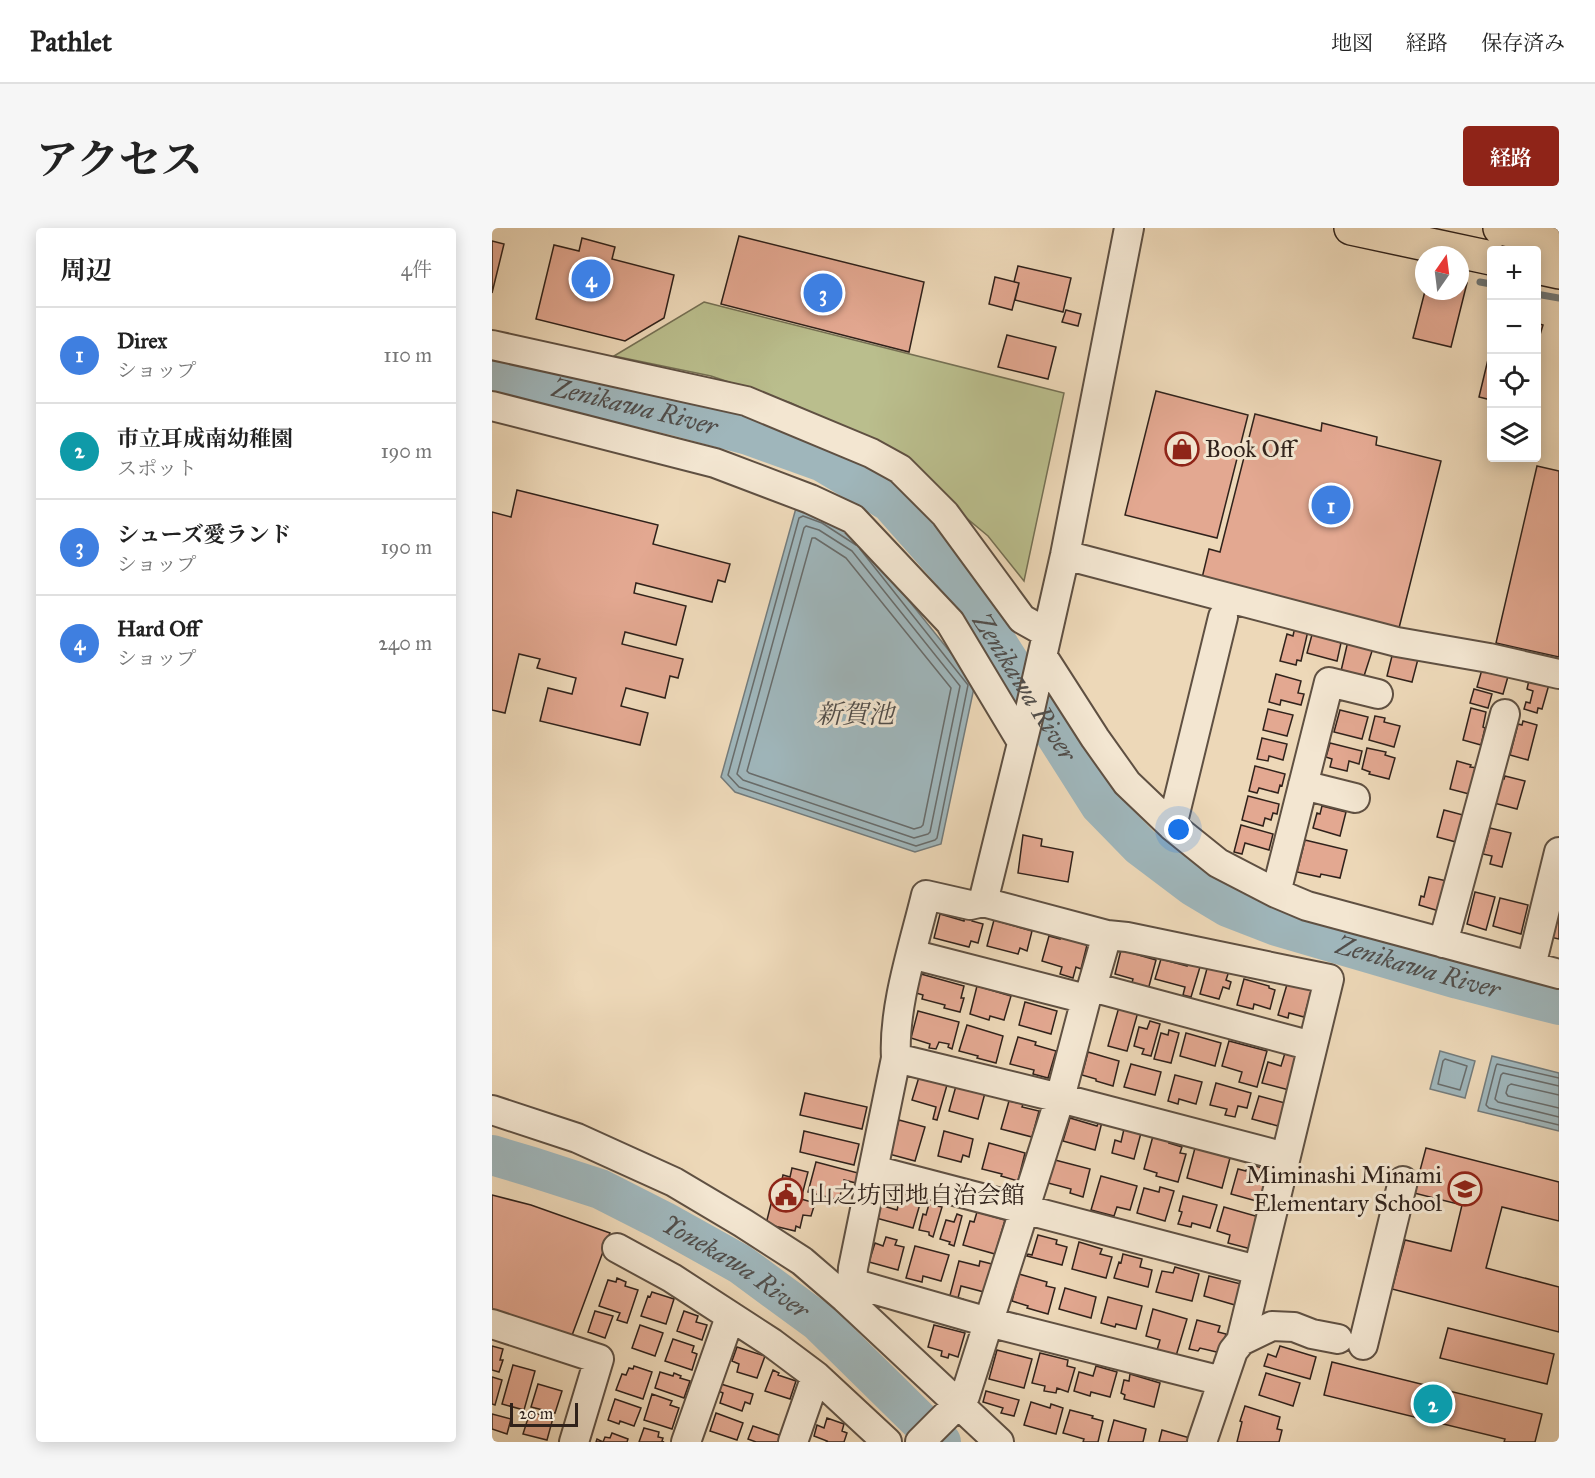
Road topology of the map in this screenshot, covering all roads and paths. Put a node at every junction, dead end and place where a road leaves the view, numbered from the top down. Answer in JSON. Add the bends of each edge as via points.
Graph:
{"nodes":[{"id":1,"x":1129,"y":228,"type":"edge"},
{"id":2,"x":1351,"y":228,"type":"edge"},
{"id":3,"x":1500,"y":228,"type":"edge"},
{"id":4,"x":1559,"y":241,"type":"edge"},
{"id":5,"x":1487,"y":257,"type":"edge"},
{"id":6,"x":1541,"y":268,"type":"edge"},
{"id":7,"x":1559,"y":272,"type":"edge"},
{"id":8,"x":492,"y":345,"type":"edge"},
{"id":9,"x":492,"y":406,"type":"edge"},
{"id":10,"x":1065,"y":555,"type":"junction"},
{"id":11,"x":1223,"y":617,"type":"dead end"},
{"id":12,"x":1043,"y":652,"type":"junction"},
{"id":13,"x":1559,"y":674,"type":"edge"},
{"id":14,"x":1378,"y":694,"type":"dead end"},
{"id":15,"x":1505,"y":714,"type":"dead end"},
{"id":16,"x":1025,"y":733,"type":"junction"},
{"id":17,"x":1303,"y":784,"type":"junction"},
{"id":18,"x":1355,"y":798,"type":"dead end"},
{"id":19,"x":1172,"y":826,"type":"junction"},
{"id":20,"x":1559,"y":852,"type":"edge"},
{"id":21,"x":1276,"y":893,"type":"junction"},
{"id":22,"x":983,"y":902,"type":"junction"},
{"id":23,"x":1107,"y":935,"type":"junction"},
{"id":24,"x":1443,"y":943,"type":"junction"},
{"id":25,"x":911,"y":954,"type":"junction"},
{"id":26,"x":1531,"y":966,"type":"junction"},
{"id":27,"x":1559,"y":974,"type":"edge"},
{"id":28,"x":1089,"y":993,"type":"junction"},
{"id":29,"x":1312,"y":1046,"type":"junction"},
{"id":30,"x":896,"y":1058,"type":"junction"},
{"id":31,"x":1060,"y":1098,"type":"junction"},
{"id":32,"x":492,"y":1110,"type":"edge"},
{"id":33,"x":1285,"y":1157,"type":"junction"},
{"id":34,"x":874,"y":1170,"type":"junction"},
{"id":35,"x":1402,"y":1181,"type":"dead end"},
{"id":36,"x":1024,"y":1209,"type":"junction"},
{"id":37,"x":617,"y":1248,"type":"dead end"},
{"id":38,"x":1257,"y":1270,"type":"junction"},
{"id":39,"x":849,"y":1291,"type":"junction"},
{"id":40,"x":730,"y":1317,"type":"junction"},
{"id":41,"x":988,"y":1322,"type":"junction"},
{"id":42,"x":492,"y":1323,"type":"edge"},
{"id":43,"x":1240,"y":1341,"type":"junction"},
{"id":44,"x":816,"y":1376,"type":"junction"},
{"id":45,"x":1222,"y":1381,"type":"junction"},
{"id":46,"x":955,"y":1407,"type":"junction"},
{"id":47,"x":574,"y":1442,"type":"edge"},
{"id":48,"x":686,"y":1442,"type":"edge"},
{"id":49,"x":794,"y":1442,"type":"edge"},
{"id":50,"x":887,"y":1442,"type":"edge"},
{"id":51,"x":920,"y":1442,"type":"edge"},
{"id":52,"x":999,"y":1442,"type":"edge"},
{"id":53,"x":1202,"y":1442,"type":"edge"}],
"edges":[{"from":1,"to":10,"type":"street"},
{"from":2,"to":5,"type":"main road"},
{"from":3,"to":4,"type":"main road"},
{"from":6,"to":7,"type":"main road"},
{"from":8,"to":12,"type":"street","via":[[746,401],[900,469],[945,514]]},
{"from":9,"to":16,"type":"street","via":[[727,467],[853,519],[950,622]]},
{"from":10,"to":12,"type":"street"},
{"from":10,"to":13,"type":"street","via":[[1397,642]]},
{"from":11,"to":19,"type":"street"},
{"from":12,"to":16,"type":"street"},
{"from":12,"to":19,"type":"street","via":[[1127,783]]},
{"from":14,"to":17,"type":"street","via":[[1329,682]]},
{"from":15,"to":24,"type":"street"},
{"from":16,"to":22,"type":"street"},
{"from":17,"to":18,"type":"street"},
{"from":17,"to":21,"type":"street"},
{"from":19,"to":21,"type":"street","via":[[1218,863]]},
{"from":20,"to":26,"type":"street"},
{"from":21,"to":24,"type":"street","via":[[1307,906]]},
{"from":22,"to":23,"type":"street"},
{"from":22,"to":25,"type":"street","via":[[970,905],[926,895]]},
{"from":23,"to":28,"type":"street"},
{"from":23,"to":29,"type":"street","via":[[1329,979]]},
{"from":24,"to":26,"type":"street"},
{"from":25,"to":28,"type":"street"},
{"from":25,"to":30,"type":"street","via":[[895,1039]]},
{"from":26,"to":27,"type":"street"},
{"from":28,"to":29,"type":"street"},
{"from":28,"to":31,"type":"street"},
{"from":29,"to":33,"type":"street"},
{"from":30,"to":31,"type":"street"},
{"from":30,"to":34,"type":"street"},
{"from":31,"to":33,"type":"street"},
{"from":31,"to":36,"type":"street"},
{"from":32,"to":39,"type":"street","via":[[577,1138],[674,1182]]},
{"from":33,"to":38,"type":"street"},
{"from":34,"to":36,"type":"street"},
{"from":34,"to":39,"type":"street"},
{"from":35,"to":43,"type":"street","via":[[1350,1342],[1294,1327],[1272,1326]]},
{"from":36,"to":38,"type":"street"},
{"from":36,"to":41,"type":"street"},
{"from":37,"to":40,"type":"street","via":[[672,1278]]},
{"from":38,"to":43,"type":"street"},
{"from":39,"to":41,"type":"street"},
{"from":39,"to":46,"type":"street"},
{"from":40,"to":44,"type":"street"},
{"from":40,"to":48,"type":"street"},
{"from":41,"to":45,"type":"street"},
{"from":41,"to":46,"type":"street","via":[[965,1396]]},
{"from":42,"to":47,"type":"street","via":[[599,1359]]},
{"from":43,"to":45,"type":"street"},
{"from":44,"to":49,"type":"street"},
{"from":44,"to":50,"type":"street"},
{"from":45,"to":53,"type":"street"},
{"from":46,"to":51,"type":"street"},
{"from":46,"to":52,"type":"street"}]}
